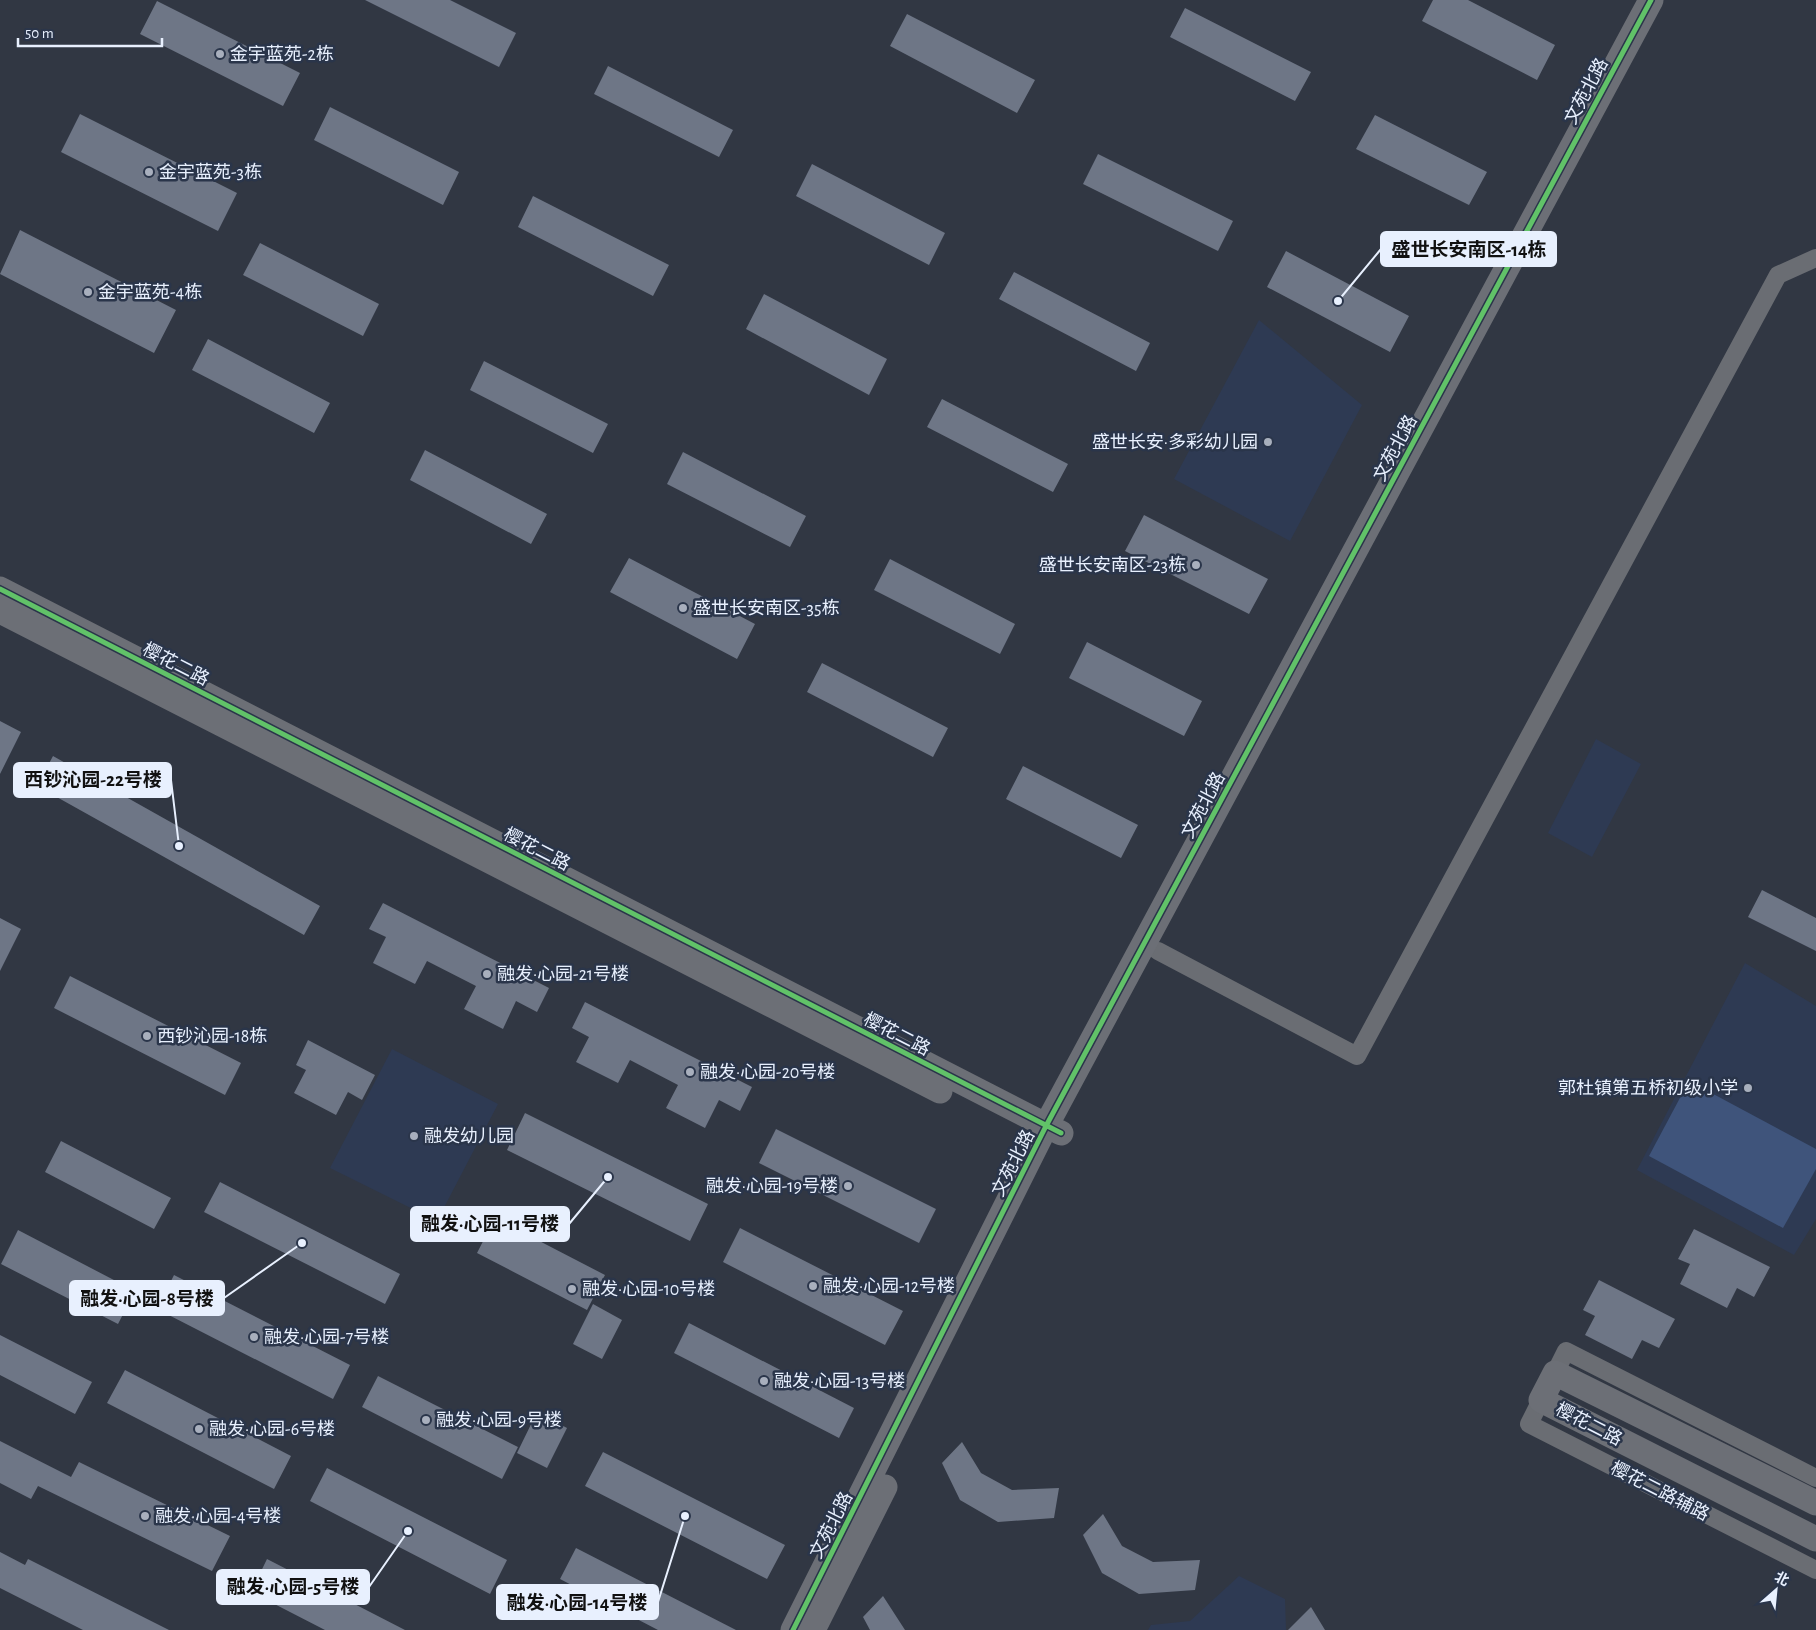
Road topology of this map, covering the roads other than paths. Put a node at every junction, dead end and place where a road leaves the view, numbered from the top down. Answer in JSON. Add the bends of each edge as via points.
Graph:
{"nodes":[{"id":1,"x":1651,"y":0,"type":"edge"},
{"id":2,"x":1668,"y":0,"type":"edge"},
{"id":3,"x":1816,"y":258,"type":"edge"},
{"id":4,"x":0,"y":589,"type":"edge"},
{"id":5,"x":0,"y":611,"type":"edge"},
{"id":6,"x":1158,"y":951,"type":"junction"},
{"id":7,"x":1050,"y":1138,"type":"junction"},
{"id":8,"x":1555,"y":1374,"type":"junction"},
{"id":9,"x":1541,"y":1400,"type":"junction"},
{"id":10,"x":1816,"y":1478,"type":"edge"},
{"id":11,"x":1816,"y":1503,"type":"edge"},
{"id":12,"x":1816,"y":1539,"type":"edge"},
{"id":13,"x":1816,"y":1570,"type":"edge"},
{"id":14,"x":793,"y":1630,"type":"edge"},
{"id":15,"x":813,"y":1630,"type":"edge"}],
"edges":[{"from":1,"to":7,"type":"street","name":"文苑北路"},
{"from":2,"to":6,"type":"street","name":"文苑北路"},
{"from":3,"to":6,"type":"street","via":[[1778,275],[1357,1056]]},
{"from":4,"to":7,"type":"street","name":"樱花二路"},
{"from":5,"to":7,"type":"street","name":"樱花二路"},
{"from":6,"to":7,"type":"street","name":"文苑北路"},
{"from":7,"to":14,"type":"street","name":"文苑北路"},
{"from":7,"to":15,"type":"street","name":"文苑北路"},
{"from":8,"to":9,"type":"street","name":"樱花二路"},
{"from":8,"to":10,"type":"street","via":[[1566,1351]]},
{"from":8,"to":11,"type":"street","name":"樱花二路"},
{"from":9,"to":12,"type":"street","name":"樱花二路"},
{"from":9,"to":13,"type":"street","name":"樱花二路辅路","via":[[1529,1424]]}]}
